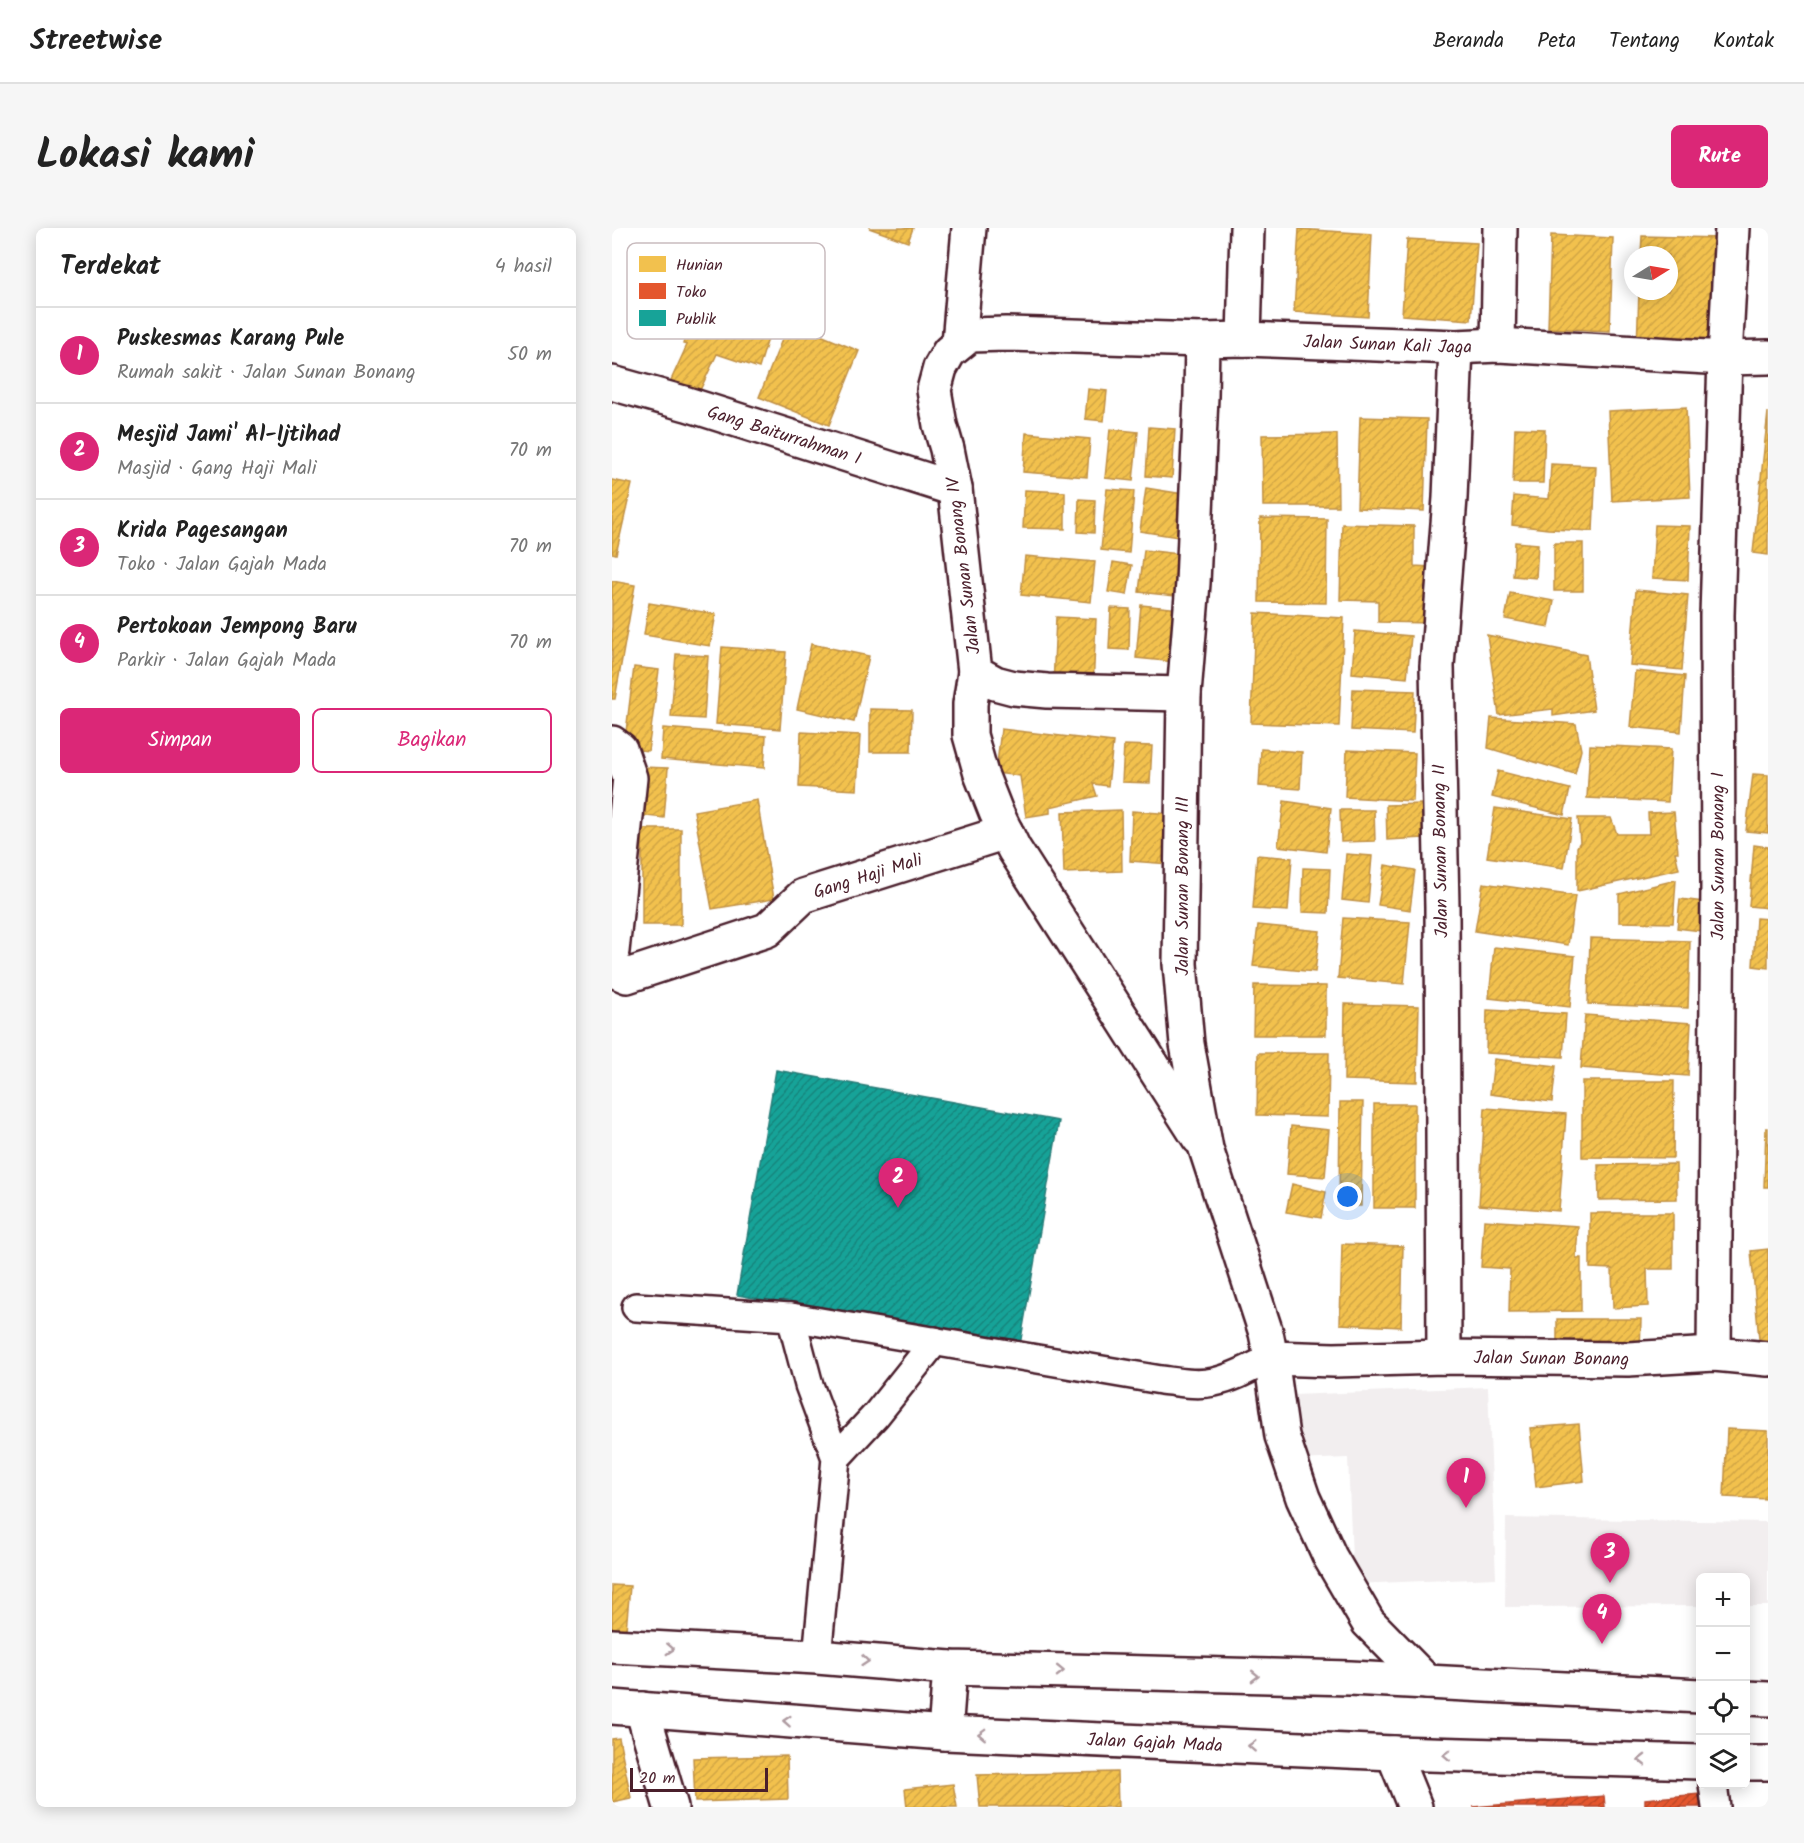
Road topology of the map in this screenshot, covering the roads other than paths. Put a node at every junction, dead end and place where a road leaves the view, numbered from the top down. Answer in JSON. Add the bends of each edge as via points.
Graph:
{"nodes":[{"id":1,"x":969,"y":228,"type":"edge"},
{"id":2,"x":1247,"y":228,"type":"edge"},
{"id":3,"x":1500,"y":228,"type":"edge"},
{"id":4,"x":1732,"y":228,"type":"edge"},
{"id":5,"x":1244,"y":339,"type":"junction"},
{"id":6,"x":1202,"y":340,"type":"junction"},
{"id":7,"x":959,"y":343,"type":"junction"},
{"id":8,"x":1498,"y":345,"type":"junction"},
{"id":9,"x":1456,"y":347,"type":"junction"},
{"id":10,"x":1768,"y":357,"type":"edge"},
{"id":11,"x":1725,"y":358,"type":"junction"},
{"id":12,"x":612,"y":383,"type":"edge"},
{"id":13,"x":955,"y":489,"type":"junction"},
{"id":14,"x":975,"y":672,"type":"junction"},
{"id":15,"x":1184,"y":694,"type":"junction"},
{"id":16,"x":612,"y":743,"type":"edge"},
{"id":17,"x":1006,"y":832,"type":"junction"},
{"id":18,"x":612,"y":951,"type":"edge"},
{"id":19,"x":612,"y":959,"type":"edge"},
{"id":20,"x":1206,"y":1149,"type":"junction"},
{"id":21,"x":636,"y":1306,"type":"dead end"},
{"id":22,"x":791,"y":1317,"type":"junction"},
{"id":23,"x":935,"y":1341,"type":"junction"},
{"id":24,"x":1714,"y":1354,"type":"junction"},
{"id":25,"x":1444,"y":1357,"type":"junction"},
{"id":26,"x":1271,"y":1358,"type":"junction"},
{"id":27,"x":1768,"y":1359,"type":"edge"},
{"id":28,"x":836,"y":1458,"type":"junction"},
{"id":29,"x":612,"y":1646,"type":"edge"},
{"id":30,"x":817,"y":1657,"type":"junction"},
{"id":31,"x":950,"y":1668,"type":"junction"},
{"id":32,"x":1427,"y":1682,"type":"junction"},
{"id":33,"x":1696,"y":1696,"type":"edge"},
{"id":34,"x":1750,"y":1698,"type":"edge"},
{"id":35,"x":1768,"y":1699,"type":"edge"},
{"id":36,"x":627,"y":1708,"type":"edge"},
{"id":37,"x":945,"y":1733,"type":"junction"},
{"id":38,"x":1393,"y":1753,"type":"junction"},
{"id":39,"x":1696,"y":1762,"type":"edge"},
{"id":40,"x":1750,"y":1763,"type":"edge"},
{"id":41,"x":1768,"y":1763,"type":"edge"},
{"id":42,"x":1714,"y":1789,"type":"edge"},
{"id":43,"x":671,"y":1807,"type":"edge"},
{"id":44,"x":1415,"y":1807,"type":"edge"},
{"id":45,"x":1716,"y":1807,"type":"edge"}],
"edges":[{"from":1,"to":7,"type":"street"},
{"from":2,"to":5,"type":"street"},
{"from":3,"to":8,"type":"street"},
{"from":4,"to":11,"type":"street","name":"Jalan Sunan Bonang I"},
{"from":5,"to":6,"type":"street","name":"Jalan Sunan Kali Jaga"},
{"from":5,"to":9,"type":"street","name":"Jalan Sunan Kali Jaga"},
{"from":6,"to":7,"type":"street","name":"Jalan Sunan Kali Jaga","via":[[1006,334],[970,335]]},
{"from":6,"to":15,"type":"street","name":"Jalan Sunan Bonang III","via":[[1193,583]]},
{"from":7,"to":13,"type":"street","name":"Jalan Sunan Bonang IV","via":[[939,368],[934,390]]},
{"from":8,"to":9,"type":"street","name":"Jalan Sunan Kali Jaga"},
{"from":8,"to":11,"type":"street","name":"Jalan Sunan Kali Jaga"},
{"from":9,"to":25,"type":"street","name":"Jalan Sunan Bonang II","via":[[1437,666]]},
{"from":10,"to":11,"type":"street","name":"Jalan Sunan Kali Jaga"},
{"from":11,"to":24,"type":"street","name":"Jalan Sunan Bonang I","via":[[1717,615]]},
{"from":12,"to":13,"type":"street","name":"Gang Baiturrahman I"},
{"from":13,"to":14,"type":"street","name":"Jalan Sunan Bonang IV"},
{"from":14,"to":15,"type":"street","name":"Jalan Sunan Bonang IV","via":[[1014,688]]},
{"from":14,"to":17,"type":"street","via":[[970,735],[981,774]]},
{"from":15,"to":20,"type":"street","name":"Jalan Sunan Bonang III","via":[[1180,964],[1188,1044]]},
{"from":16,"to":18,"type":"street","via":[[620,749],[630,778]]},
{"from":17,"to":19,"type":"street","name":"Gang Haji Mali","via":[[803,896],[767,930],[638,973],[620,974]]},
{"from":17,"to":20,"type":"street"},
{"from":20,"to":26,"type":"street","name":"Jalan Sunan Bonang III"},
{"from":21,"to":22,"type":"lane"},
{"from":22,"to":23,"type":"lane"},
{"from":22,"to":28,"type":"lane","via":[[809,1385]]},
{"from":23,"to":26,"type":"lane","via":[[1192,1383],[1213,1382]]},
{"from":23,"to":28,"type":"lane"},
{"from":24,"to":25,"type":"street","name":"Jalan Sunan Bonang","via":[[1628,1359]]},
{"from":24,"to":27,"type":"street","name":"Jalan Sunan Bonang"},
{"from":25,"to":26,"type":"street","name":"Jalan Sunan Bonang"},
{"from":26,"to":32,"type":"street","name":"Jalan Sunan Bonang III","via":[[1282,1436],[1303,1498],[1330,1557],[1368,1622]]},
{"from":28,"to":30,"type":"lane"},
{"from":29,"to":30,"type":"street","one_way":true},
{"from":30,"to":31,"type":"street","one_way":true},
{"from":31,"to":32,"type":"street","one_way":true},
{"from":31,"to":37,"type":"street"},
{"from":32,"to":33,"type":"street"},
{"from":34,"to":35,"type":"street"},
{"from":37,"to":36,"type":"street","name":"Jalan Gajah Mada","one_way":true},
{"from":36,"to":43,"type":"street"},
{"from":38,"to":37,"type":"street","name":"Jalan Gajah Mada","one_way":true},
{"from":39,"to":38,"type":"street","name":"Jalan Gajah Mada","one_way":true},
{"from":38,"to":44,"type":"street"},
{"from":40,"to":41,"type":"street"},
{"from":42,"to":45,"type":"lane"}]}
